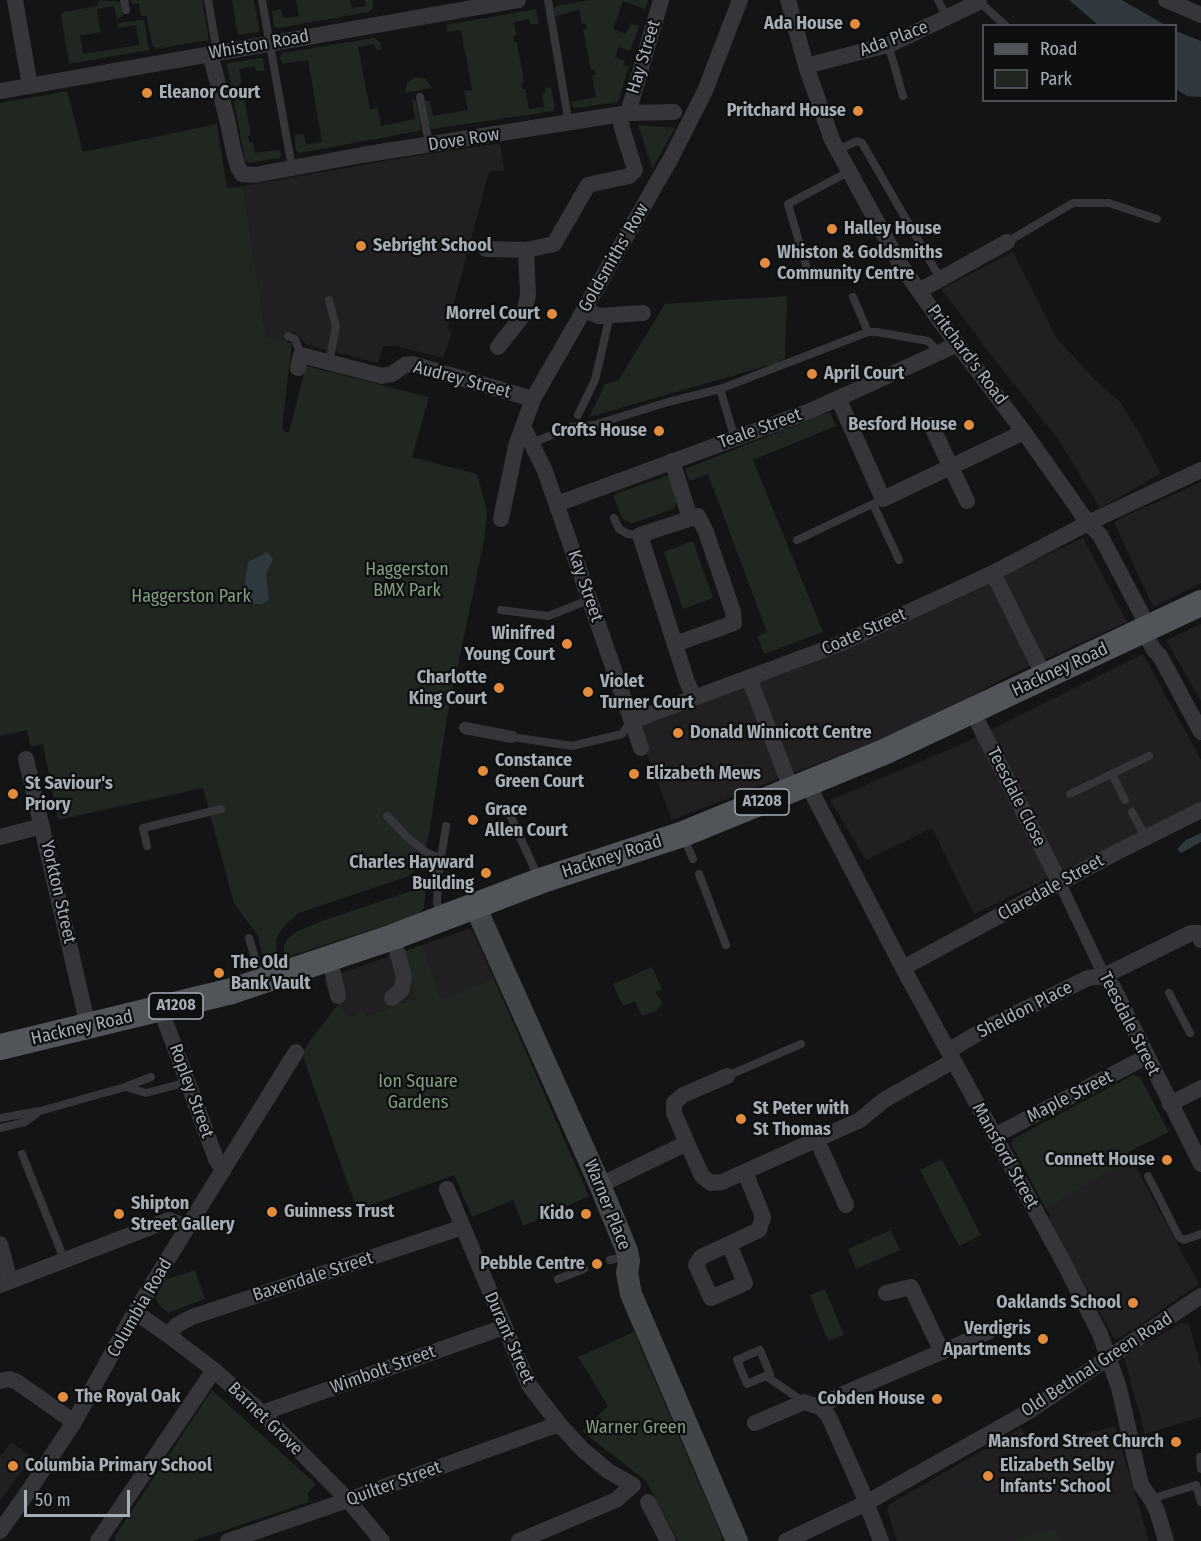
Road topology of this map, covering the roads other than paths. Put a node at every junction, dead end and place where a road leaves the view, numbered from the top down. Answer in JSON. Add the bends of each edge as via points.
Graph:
{"nodes":[{"id":1,"x":15,"y":0,"type":"edge"},
{"id":2,"x":124,"y":0,"type":"edge"},
{"id":3,"x":208,"y":0,"type":"edge"},
{"id":4,"x":262,"y":0,"type":"edge"},
{"id":5,"x":518,"y":0,"type":"edge"},
{"id":6,"x":548,"y":0,"type":"edge"},
{"id":7,"x":661,"y":0,"type":"edge"},
{"id":8,"x":740,"y":0,"type":"edge"},
{"id":9,"x":788,"y":0,"type":"edge"},
{"id":10,"x":938,"y":0,"type":"edge"},
{"id":11,"x":1166,"y":0,"type":"edge"},
{"id":12,"x":980,"y":3,"type":"edge"},
{"id":13,"x":126,"y":10,"type":"dead end"},
{"id":14,"x":1201,"y":15,"type":"edge"},
{"id":15,"x":947,"y":18,"type":"junction"},
{"id":16,"x":1004,"y":24,"type":"edge"},
{"id":17,"x":269,"y":43,"type":"junction"},
{"id":18,"x":888,"y":44,"type":"junction"},
{"id":19,"x":214,"y":52,"type":"junction"},
{"id":20,"x":806,"y":66,"type":"junction"},
{"id":21,"x":30,"y":86,"type":"junction"},
{"id":22,"x":0,"y":91,"type":"edge"},
{"id":23,"x":903,"y":96,"type":"dead end"},
{"id":24,"x":420,"y":97,"type":"dead end"},
{"id":25,"x":674,"y":112,"type":"dead end"},
{"id":26,"x":624,"y":114,"type":"junction"},
{"id":27,"x":569,"y":124,"type":"junction"},
{"id":28,"x":427,"y":132,"type":"junction"},
{"id":29,"x":838,"y":150,"type":"junction"},
{"id":30,"x":292,"y":169,"type":"junction"},
{"id":31,"x":850,"y":171,"type":"junction"},
{"id":32,"x":1157,"y":219,"type":"dead end"},
{"id":33,"x":1007,"y":242,"type":"joint"},
{"id":34,"x":486,"y":249,"type":"dead end"},
{"id":35,"x":526,"y":250,"type":"junction"},
{"id":36,"x":809,"y":275,"type":"dead end"},
{"id":37,"x":940,"y":278,"type":"junction"},
{"id":38,"x":919,"y":291,"type":"junction"},
{"id":39,"x":853,"y":297,"type":"dead end"},
{"id":40,"x":329,"y":300,"type":"dead end"},
{"id":41,"x":584,"y":310,"type":"junction"},
{"id":42,"x":643,"y":313,"type":"dead end"},
{"id":43,"x":610,"y":315,"type":"junction"},
{"id":44,"x":868,"y":332,"type":"junction"},
{"id":45,"x":288,"y":336,"type":"dead end"},
{"id":46,"x":958,"y":344,"type":"junction"},
{"id":47,"x":498,"y":347,"type":"dead end"},
{"id":48,"x":940,"y":353,"type":"junction"},
{"id":49,"x":300,"y":362,"type":"joint"},
{"id":50,"x":329,"y":362,"type":"junction"},
{"id":51,"x":720,"y":389,"type":"junction"},
{"id":52,"x":533,"y":399,"type":"junction"},
{"id":53,"x":838,"y":399,"type":"junction"},
{"id":54,"x":578,"y":415,"type":"dead end"},
{"id":55,"x":932,"y":425,"type":"dead end"},
{"id":56,"x":523,"y":426,"type":"junction"},
{"id":57,"x":1024,"y":432,"type":"junction"},
{"id":58,"x":735,"y":439,"type":"junction"},
{"id":59,"x":532,"y":442,"type":"junction"},
{"id":60,"x":672,"y":461,"type":"junction"},
{"id":61,"x":951,"y":467,"type":"junction"},
{"id":62,"x":1201,"y":470,"type":"edge"},
{"id":63,"x":878,"y":501,"type":"junction"},
{"id":64,"x":967,"y":501,"type":"dead end"},
{"id":65,"x":557,"y":504,"type":"junction"},
{"id":66,"x":614,"y":518,"type":"dead end"},
{"id":67,"x":690,"y":518,"type":"junction"},
{"id":68,"x":501,"y":519,"type":"dead end"},
{"id":69,"x":1088,"y":523,"type":"junction"},
{"id":70,"x":640,"y":535,"type":"junction"},
{"id":71,"x":797,"y":540,"type":"dead end"},
{"id":72,"x":899,"y":560,"type":"dead end"},
{"id":73,"x":993,"y":573,"type":"junction"},
{"id":74,"x":589,"y":600,"type":"junction"},
{"id":75,"x":1201,"y":603,"type":"edge"},
{"id":76,"x":504,"y":614,"type":"dead end"},
{"id":77,"x":1146,"y":629,"type":"junction"},
{"id":78,"x":675,"y":644,"type":"junction"},
{"id":79,"x":749,"y":678,"type":"junction"},
{"id":80,"x":1045,"y":678,"type":"junction"},
{"id":81,"x":694,"y":698,"type":"junction"},
{"id":82,"x":972,"y":711,"type":"junction"},
{"id":83,"x":632,"y":720,"type":"junction"},
{"id":84,"x":465,"y":728,"type":"dead end"},
{"id":85,"x":1201,"y":732,"type":"edge"},
{"id":86,"x":512,"y":737,"type":"joint"},
{"id":87,"x":641,"y":748,"type":"dead end"},
{"id":88,"x":1149,"y":756,"type":"dead end"},
{"id":89,"x":26,"y":759,"type":"dead end"},
{"id":90,"x":1112,"y":774,"type":"junction"},
{"id":91,"x":800,"y":788,"type":"junction"},
{"id":92,"x":1070,"y":794,"type":"dead end"},
{"id":93,"x":1125,"y":800,"type":"dead end"},
{"id":94,"x":221,"y":809,"type":"dead end"},
{"id":95,"x":1201,"y":810,"type":"edge"},
{"id":96,"x":1132,"y":812,"type":"dead end"},
{"id":97,"x":387,"y":816,"type":"dead end"},
{"id":98,"x":511,"y":817,"type":"dead end"},
{"id":99,"x":42,"y":826,"type":"junction"},
{"id":100,"x":446,"y":826,"type":"dead end"},
{"id":101,"x":683,"y":834,"type":"junction"},
{"id":102,"x":0,"y":837,"type":"edge"},
{"id":103,"x":1146,"y":838,"type":"junction"},
{"id":104,"x":147,"y":846,"type":"dead end"},
{"id":105,"x":441,"y":858,"type":"junction"},
{"id":106,"x":693,"y":859,"type":"dead end"},
{"id":107,"x":699,"y":874,"type":"dead end"},
{"id":108,"x":540,"y":881,"type":"junction"},
{"id":109,"x":1060,"y":883,"type":"junction"},
{"id":110,"x":475,"y":906,"type":"junction"},
{"id":111,"x":442,"y":919,"type":"junction"},
{"id":112,"x":393,"y":937,"type":"junction"},
{"id":113,"x":249,"y":938,"type":"dead end"},
{"id":114,"x":1201,"y":940,"type":"edge"},
{"id":115,"x":726,"y":945,"type":"dead end"},
{"id":116,"x":330,"y":959,"type":"junction"},
{"id":117,"x":903,"y":968,"type":"junction"},
{"id":118,"x":1104,"y":976,"type":"junction"},
{"id":119,"x":261,"y":981,"type":"junction"},
{"id":120,"x":1169,"y":993,"type":"dead end"},
{"id":121,"x":338,"y":996,"type":"dead end"},
{"id":122,"x":392,"y":998,"type":"dead end"},
{"id":123,"x":161,"y":1010,"type":"junction"},
{"id":124,"x":88,"y":1026,"type":"junction"},
{"id":125,"x":1190,"y":1033,"type":"dead end"},
{"id":126,"x":801,"y":1044,"type":"dead end"},
{"id":127,"x":0,"y":1047,"type":"edge"},
{"id":128,"x":296,"y":1052,"type":"dead end"},
{"id":129,"x":951,"y":1056,"type":"junction"},
{"id":130,"x":1146,"y":1057,"type":"junction"},
{"id":131,"x":728,"y":1076,"type":"joint"},
{"id":132,"x":151,"y":1077,"type":"dead end"},
{"id":133,"x":188,"y":1082,"type":"junction"},
{"id":134,"x":125,"y":1087,"type":"junction"},
{"id":135,"x":1201,"y":1088,"type":"edge"},
{"id":136,"x":1170,"y":1104,"type":"junction"},
{"id":137,"x":40,"y":1112,"type":"junction"},
{"id":138,"x":0,"y":1118,"type":"edge"},
{"id":139,"x":0,"y":1128,"type":"edge"},
{"id":140,"x":994,"y":1136,"type":"junction"},
{"id":141,"x":817,"y":1140,"type":"junction"},
{"id":142,"x":687,"y":1143,"type":"junction"},
{"id":143,"x":22,"y":1154,"type":"dead end"},
{"id":144,"x":1201,"y":1164,"type":"edge"},
{"id":145,"x":223,"y":1171,"type":"junction"},
{"id":146,"x":745,"y":1172,"type":"junction"},
{"id":147,"x":1149,"y":1176,"type":"dead end"},
{"id":148,"x":600,"y":1185,"type":"junction"},
{"id":149,"x":447,"y":1189,"type":"dead end"},
{"id":150,"x":846,"y":1205,"type":"dead end"},
{"id":151,"x":187,"y":1227,"type":"junction"},
{"id":152,"x":463,"y":1227,"type":"junction"},
{"id":153,"x":1201,"y":1234,"type":"edge"},
{"id":154,"x":0,"y":1244,"type":"edge"},
{"id":155,"x":729,"y":1244,"type":"dead end"},
{"id":156,"x":64,"y":1259,"type":"junction"},
{"id":157,"x":584,"y":1269,"type":"dead end"},
{"id":158,"x":558,"y":1279,"type":"dead end"},
{"id":159,"x":5,"y":1283,"type":"edge"},
{"id":160,"x":886,"y":1293,"type":"dead end"},
{"id":161,"x":1200,"y":1301,"type":"edge"},
{"id":162,"x":135,"y":1312,"type":"junction"},
{"id":163,"x":504,"y":1327,"type":"junction"},
{"id":164,"x":988,"y":1332,"type":"dead end"},
{"id":165,"x":168,"y":1335,"type":"junction"},
{"id":166,"x":942,"y":1352,"type":"junction"},
{"id":167,"x":1109,"y":1359,"type":"junction"},
{"id":168,"x":214,"y":1370,"type":"junction"},
{"id":169,"x":766,"y":1376,"type":"dead end"},
{"id":170,"x":0,"y":1381,"type":"edge"},
{"id":171,"x":804,"y":1402,"type":"junction"},
{"id":172,"x":822,"y":1408,"type":"junction"},
{"id":173,"x":262,"y":1413,"type":"junction"},
{"id":174,"x":75,"y":1422,"type":"junction"},
{"id":175,"x":755,"y":1423,"type":"dead end"},
{"id":176,"x":559,"y":1424,"type":"junction"},
{"id":177,"x":1200,"y":1457,"type":"edge"},
{"id":178,"x":1201,"y":1469,"type":"edge"},
{"id":179,"x":1199,"y":1485,"type":"edge"},
{"id":180,"x":1151,"y":1499,"type":"junction"},
{"id":181,"x":348,"y":1500,"type":"junction"},
{"id":182,"x":648,"y":1502,"type":"dead end"},
{"id":183,"x":866,"y":1503,"type":"junction"},
{"id":184,"x":1201,"y":1503,"type":"edge"},
{"id":185,"x":0,"y":1531,"type":"edge"},
{"id":186,"x":98,"y":1541,"type":"edge"},
{"id":187,"x":228,"y":1541,"type":"edge"},
{"id":188,"x":382,"y":1541,"type":"edge"},
{"id":189,"x":519,"y":1541,"type":"edge"},
{"id":190,"x":668,"y":1541,"type":"edge"},
{"id":191,"x":737,"y":1541,"type":"edge"},
{"id":192,"x":786,"y":1541,"type":"edge"},
{"id":193,"x":881,"y":1541,"type":"edge"},
{"id":194,"x":1166,"y":1541,"type":"edge"}],
"edges":[{"from":1,"to":21,"type":"street"},
{"from":2,"to":13,"type":"lane"},
{"from":3,"to":19,"type":"lane"},
{"from":4,"to":17,"type":"lane"},
{"from":5,"to":17,"type":"street","name":"Whiston Road"},
{"from":6,"to":27,"type":"lane"},
{"from":7,"to":26,"type":"street","name":"Hay Street"},
{"from":8,"to":41,"type":"street","name":"Goldsmiths' Row","via":[[693,116]]},
{"from":9,"to":20,"type":"street","name":"Pritchard's Road"},
{"from":10,"to":15,"type":"lane"},
{"from":11,"to":14,"type":"street"},
{"from":12,"to":15,"type":"street","name":"Ada Place"},
{"from":12,"to":16,"type":"lane"},
{"from":15,"to":18,"type":"street","name":"Ada Place"},
{"from":17,"to":19,"type":"street","name":"Whiston Road"},
{"from":17,"to":30,"type":"lane"},
{"from":18,"to":20,"type":"street","name":"Ada Place"},
{"from":18,"to":23,"type":"lane"},
{"from":19,"to":21,"type":"street","name":"Whiston Road"},
{"from":19,"to":30,"type":"street","name":"Dove Row","via":[[242,174]]},
{"from":20,"to":29,"type":"street","name":"Pritchard's Road"},
{"from":21,"to":22,"type":"street","name":"Whiston Road"},
{"from":24,"to":28,"type":"lane"},
{"from":25,"to":26,"type":"street","name":"Dove Row"},
{"from":26,"to":27,"type":"street","name":"Dove Row"},
{"from":26,"to":35,"type":"street","via":[[622,129],[635,170],[628,176],[588,185],[554,244]]},
{"from":27,"to":28,"type":"street","name":"Dove Row"},
{"from":28,"to":30,"type":"street","name":"Dove Row"},
{"from":29,"to":31,"type":"street","name":"Pritchard's Road"},
{"from":29,"to":37,"type":"lane","via":[[858,141],[862,143]]},
{"from":31,"to":36,"type":"lane","via":[[788,204]]},
{"from":31,"to":38,"type":"street","name":"Pritchard's Road","via":[[900,264]]},
{"from":32,"to":33,"type":"lane","via":[[1109,203],[1073,203]]},
{"from":33,"to":37,"type":"street"},
{"from":34,"to":35,"type":"street"},
{"from":35,"to":47,"type":"street","via":[[528,295],[524,314]]},
{"from":37,"to":38,"type":"street"},
{"from":38,"to":46,"type":"street","name":"Pritchard's Road"},
{"from":39,"to":44,"type":"lane"},
{"from":40,"to":50,"type":"lane","via":[[336,327]]},
{"from":41,"to":43,"type":"street","via":[[599,316]]},
{"from":41,"to":52,"type":"street","name":"Goldsmiths' Row"},
{"from":42,"to":43,"type":"street"},
{"from":43,"to":54,"type":"lane","via":[[595,380]]},
{"from":44,"to":48,"type":"lane","via":[[928,341]]},
{"from":44,"to":51,"type":"lane"},
{"from":45,"to":49,"type":"lane","via":[[295,339]]},
{"from":46,"to":48,"type":"street","name":"Teale Street"},
{"from":46,"to":57,"type":"street","name":"Pritchard's Road"},
{"from":48,"to":53,"type":"street","name":"Teale Street"},
{"from":49,"to":50,"type":"street","name":"Audrey Street"},
{"from":50,"to":52,"type":"street","name":"Audrey Street","via":[[382,376],[412,364]]},
{"from":51,"to":58,"type":"lane"},
{"from":51,"to":59,"type":"lane","via":[[594,425],[571,427]]},
{"from":52,"to":56,"type":"street","name":"Goldsmiths' Row"},
{"from":53,"to":58,"type":"street","name":"Teale Street"},
{"from":53,"to":63,"type":"street"},
{"from":55,"to":61,"type":"street"},
{"from":56,"to":59,"type":"street","name":"Kay Street"},
{"from":56,"to":68,"type":"street","name":"Goldsmiths' Row"},
{"from":57,"to":61,"type":"street"},
{"from":57,"to":69,"type":"street","name":"Pritchard's Road"},
{"from":58,"to":60,"type":"street","name":"Teale Street"},
{"from":59,"to":65,"type":"street","name":"Kay Street"},
{"from":60,"to":65,"type":"street","name":"Teale Street"},
{"from":60,"to":67,"type":"street"},
{"from":61,"to":63,"type":"street"},
{"from":61,"to":64,"type":"street"},
{"from":62,"to":69,"type":"street","name":"Coate Street"},
{"from":63,"to":71,"type":"lane"},
{"from":63,"to":72,"type":"lane"},
{"from":65,"to":74,"type":"street","name":"Kay Street"},
{"from":66,"to":70,"type":"lane","via":[[620,529]]},
{"from":67,"to":70,"type":"street"},
{"from":67,"to":78,"type":"street","via":[[698,516],[706,532],[734,623]]},
{"from":69,"to":73,"type":"street","name":"Coate Street"},
{"from":69,"to":77,"type":"street","name":"Pritchard's Road","via":[[1100,535]]},
{"from":70,"to":78,"type":"street"},
{"from":73,"to":79,"type":"street","name":"Coate Street","via":[[842,644]]},
{"from":73,"to":80,"type":"street"},
{"from":74,"to":76,"type":"lane","via":[[548,616]]},
{"from":74,"to":83,"type":"street","name":"Kay Street"},
{"from":75,"to":77,"type":"main road","name":"Hackney Road","number":"A1208"},
{"from":77,"to":80,"type":"main road","name":"Hackney Road","number":"A1208"},
{"from":77,"to":85,"type":"street","name":"Pritchard's Road"},
{"from":78,"to":81,"type":"street"},
{"from":79,"to":81,"type":"street","name":"Coate Street"},
{"from":79,"to":91,"type":"street","name":"Mansford Street"},
{"from":80,"to":82,"type":"main road","name":"Hackney Road","number":"A1208"},
{"from":81,"to":83,"type":"street","name":"Coate Street"},
{"from":82,"to":91,"type":"main road","name":"Hackney Road","number":"A1208"},
{"from":82,"to":109,"type":"street","name":"Teesdale Close"},
{"from":83,"to":86,"type":"lane","via":[[622,734],[572,746]]},
{"from":83,"to":87,"type":"street","name":"Kay Street"},
{"from":84,"to":86,"type":"street"},
{"from":88,"to":90,"type":"lane"},
{"from":89,"to":99,"type":"street","name":"Yorkton Street"},
{"from":90,"to":92,"type":"lane"},
{"from":90,"to":93,"type":"lane"},
{"from":91,"to":101,"type":"main road","name":"Hackney Road","number":"A1208"},
{"from":91,"to":117,"type":"street","name":"Mansford Street"},
{"from":94,"to":104,"type":"lane","via":[[142,828]]},
{"from":95,"to":103,"type":"street","name":"Claredale Street"},
{"from":96,"to":103,"type":"lane"},
{"from":97,"to":105,"type":"lane","via":[[427,853]]},
{"from":98,"to":108,"type":"lane"},
{"from":99,"to":102,"type":"street"},
{"from":99,"to":124,"type":"street","name":"Yorkton Street"},
{"from":100,"to":105,"type":"lane"},
{"from":101,"to":106,"type":"lane"},
{"from":101,"to":108,"type":"main road","name":"Hackney Road","number":"A1208"},
{"from":103,"to":109,"type":"street","name":"Claredale Street"},
{"from":105,"to":111,"type":"lane","via":[[437,903]]},
{"from":107,"to":115,"type":"lane"},
{"from":108,"to":110,"type":"main road","name":"Hackney Road","number":"A1208"},
{"from":109,"to":117,"type":"street","name":"Claredale Street"},
{"from":109,"to":118,"type":"street","name":"Teesdale Street"},
{"from":110,"to":111,"type":"main road","name":"Hackney Road","number":"A1208"},
{"from":110,"to":148,"type":"main road","name":"Warner Place"},
{"from":111,"to":112,"type":"main road","name":"Hackney Road","number":"A1208"},
{"from":112,"to":116,"type":"main road","name":"Hackney Road","number":"A1208"},
{"from":112,"to":122,"type":"street","via":[[404,977],[402,989]]},
{"from":113,"to":119,"type":"lane"},
{"from":114,"to":118,"type":"street","name":"Sheldon Place","via":[[1198,933],[1191,933]]},
{"from":116,"to":119,"type":"main road","name":"Hackney Road","number":"A1208"},
{"from":116,"to":121,"type":"street"},
{"from":117,"to":129,"type":"street","name":"Mansford Street"},
{"from":118,"to":129,"type":"street","name":"Sheldon Place","via":[[1088,978],[992,1025]]},
{"from":118,"to":130,"type":"street","name":"Teesdale Street","via":[[1139,1034]]},
{"from":119,"to":123,"type":"main road","name":"Hackney Road","number":"A1208"},
{"from":120,"to":125,"type":"lane","via":[[1175,1016]]},
{"from":123,"to":124,"type":"main road","name":"Hackney Road","number":"A1208"},
{"from":123,"to":133,"type":"street","name":"Ropley Street"},
{"from":124,"to":127,"type":"main road","name":"Hackney Road","number":"A1208"},
{"from":126,"to":131,"type":"lane"},
{"from":128,"to":145,"type":"street","name":"Columbia Road"},
{"from":129,"to":140,"type":"street","name":"Mansford Street"},
{"from":129,"to":141,"type":"street","name":"Sheldon Place","via":[[860,1120]]},
{"from":130,"to":136,"type":"street","name":"Teesdale Street"},
{"from":130,"to":140,"type":"street","name":"Maple Street"},
{"from":131,"to":142,"type":"street","via":[[683,1095],[674,1103],[674,1113]]},
{"from":132,"to":134,"type":"lane"},
{"from":133,"to":134,"type":"lane","via":[[146,1093]]},
{"from":133,"to":145,"type":"street","name":"Ropley Street"},
{"from":134,"to":137,"type":"lane"},
{"from":135,"to":136,"type":"street"},
{"from":136,"to":144,"type":"street","name":"Teesdale Street"},
{"from":137,"to":138,"type":"lane"},
{"from":137,"to":139,"type":"lane","via":[[25,1122]]},
{"from":140,"to":167,"type":"street","name":"Mansford Street","via":[[1064,1263]]},
{"from":141,"to":146,"type":"street","name":"Sheldon Place"},
{"from":141,"to":150,"type":"street"},
{"from":142,"to":146,"type":"street","name":"Sheldon Place","via":[[702,1176],[711,1183]]},
{"from":142,"to":148,"type":"street"},
{"from":143,"to":156,"type":"lane"},
{"from":145,"to":151,"type":"street","name":"Columbia Road"},
{"from":146,"to":155,"type":"street","via":[[763,1217],[759,1230]]},
{"from":147,"to":153,"type":"lane","via":[[1179,1237],[1184,1240]]},
{"from":148,"to":191,"type":"main road","name":"Warner Place","via":[[631,1294]]},
{"from":149,"to":152,"type":"street","name":"Durant Street"},
{"from":151,"to":156,"type":"street","via":[[170,1220]]},
{"from":151,"to":162,"type":"street","name":"Columbia Road"},
{"from":152,"to":163,"type":"street","name":"Durant Street"},
{"from":152,"to":165,"type":"street","name":"Baxendale Street","via":[[192,1317]]},
{"from":154,"to":159,"type":"street"},
{"from":156,"to":159,"type":"street"},
{"from":157,"to":158,"type":"lane"},
{"from":160,"to":166,"type":"street","via":[[911,1287]]},
{"from":161,"to":167,"type":"street","name":"Old Bethnal Green Road"},
{"from":162,"to":165,"type":"street","name":"Barnet Grove"},
{"from":162,"to":174,"type":"street","name":"Columbia Road"},
{"from":163,"to":173,"type":"street","name":"Wimbolt Street"},
{"from":163,"to":176,"type":"street","name":"Durant Street","via":[[529,1385]]},
{"from":164,"to":166,"type":"street"},
{"from":165,"to":168,"type":"street","name":"Barnet Grove"},
{"from":166,"to":172,"type":"street","via":[[850,1391]]},
{"from":167,"to":180,"type":"street","name":"Mansford Street","via":[[1141,1485]]},
{"from":167,"to":183,"type":"street","name":"Old Bethnal Green Road","via":[[1026,1413]]},
{"from":168,"to":173,"type":"street","name":"Barnet Grove"},
{"from":168,"to":186,"type":"street"},
{"from":169,"to":171,"type":"lane"},
{"from":170,"to":174,"type":"street","via":[[17,1382]]},
{"from":171,"to":172,"type":"street"},
{"from":171,"to":175,"type":"street"},
{"from":172,"to":183,"type":"street"},
{"from":173,"to":181,"type":"street","name":"Barnet Grove"},
{"from":174,"to":185,"type":"street","name":"Columbia Road"},
{"from":176,"to":181,"type":"street","name":"Quilter Street"},
{"from":176,"to":189,"type":"street","name":"Durant Street","via":[[608,1471],[633,1485],[616,1500]]},
{"from":177,"to":178,"type":"lane"},
{"from":179,"to":180,"type":"lane"},
{"from":179,"to":184,"type":"lane"},
{"from":180,"to":194,"type":"street","name":"Mansford Street"},
{"from":181,"to":187,"type":"street","name":"Quilter Street"},
{"from":181,"to":188,"type":"street","name":"Barnet Grove"},
{"from":182,"to":190,"type":"street"},
{"from":183,"to":192,"type":"street","name":"Old Bethnal Green Road"},
{"from":183,"to":193,"type":"street"}]}
